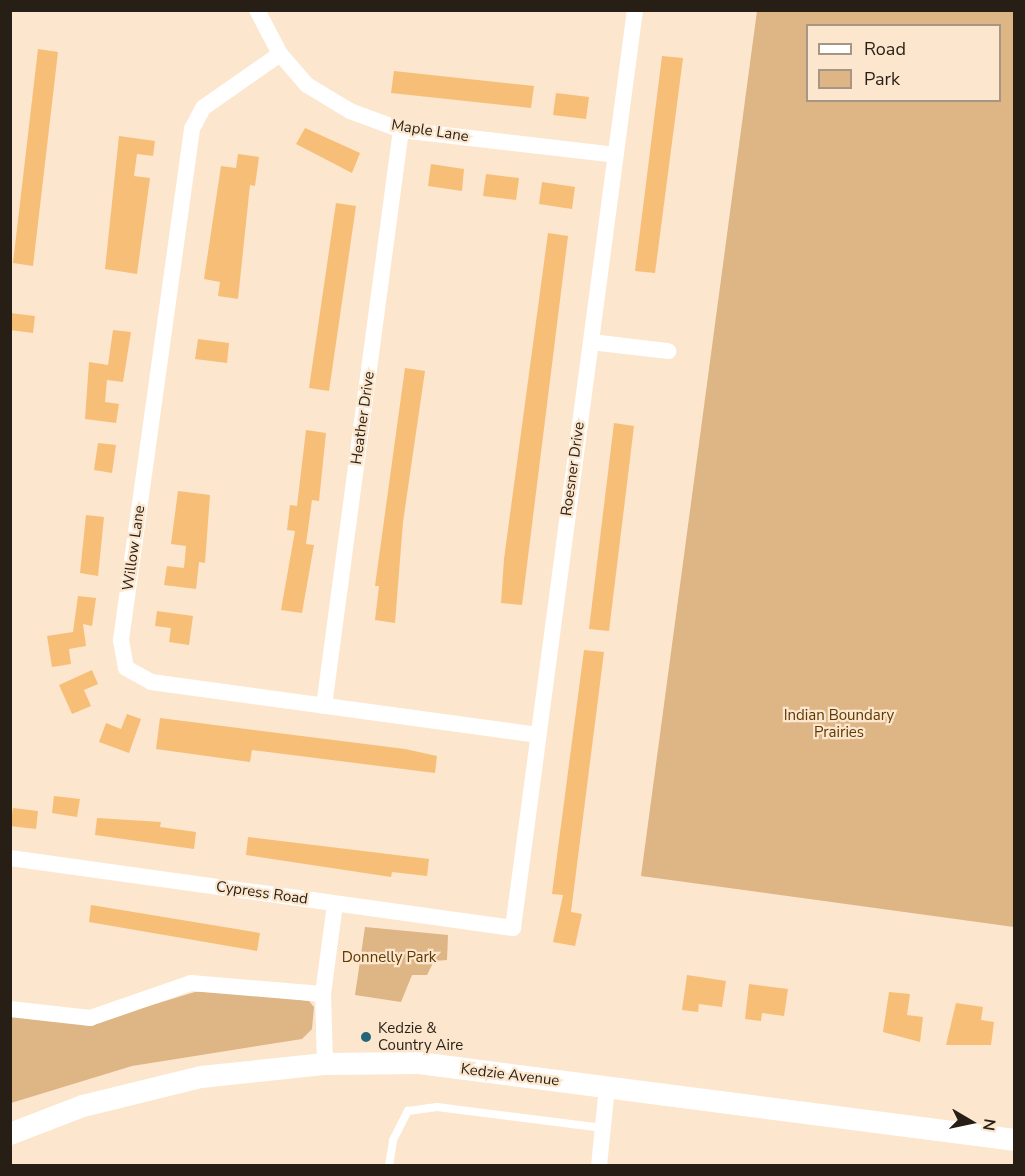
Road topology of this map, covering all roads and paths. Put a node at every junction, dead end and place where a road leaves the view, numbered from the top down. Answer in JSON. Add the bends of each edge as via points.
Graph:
{"nodes":[{"id":1,"x":257,"y":10,"type":"edge"},
{"id":2,"x":635,"y":10,"type":"edge"},
{"id":3,"x":280,"y":54,"type":"junction"},
{"id":4,"x":401,"y":130,"type":"junction"},
{"id":5,"x":616,"y":155,"type":"junction"},
{"id":6,"x":591,"y":342,"type":"junction"},
{"id":7,"x":668,"y":351,"type":"dead end"},
{"id":8,"x":324,"y":706,"type":"junction"},
{"id":9,"x":537,"y":735,"type":"junction"},
{"id":10,"x":10,"y":858,"type":"edge"},
{"id":11,"x":335,"y":904,"type":"junction"},
{"id":12,"x":513,"y":928,"type":"joint"},
{"id":13,"x":323,"y":994,"type":"junction"},
{"id":14,"x":10,"y":1009,"type":"edge"},
{"id":15,"x":325,"y":1064,"type":"junction"},
{"id":16,"x":607,"y":1088,"type":"junction"},
{"id":17,"x":603,"y":1128,"type":"junction"},
{"id":18,"x":10,"y":1134,"type":"edge"},
{"id":19,"x":1014,"y":1140,"type":"edge"},
{"id":20,"x":389,"y":1166,"type":"edge"},
{"id":21,"x":600,"y":1166,"type":"edge"}],
"edges":[{"from":1,"to":3,"type":"street","name":"Maple Lane"},
{"from":2,"to":5,"type":"street","name":"Roesner Drive"},
{"from":3,"to":4,"type":"street","name":"Maple Lane","via":[[315,90],[350,111]]},
{"from":3,"to":8,"type":"street","name":"Willow Lane","via":[[203,108],[192,129],[121,640],[126,668],[151,682]]},
{"from":4,"to":5,"type":"street","name":"Maple Lane"},
{"from":4,"to":8,"type":"street","name":"Heather Drive"},
{"from":5,"to":6,"type":"street","name":"Roesner Drive"},
{"from":6,"to":7,"type":"street"},
{"from":6,"to":9,"type":"street","name":"Roesner Drive"},
{"from":8,"to":9,"type":"street","name":"Willow Lane"},
{"from":9,"to":12,"type":"street","name":"Roesner Drive"},
{"from":10,"to":11,"type":"street","name":"Cypress Road"},
{"from":11,"to":12,"type":"street","name":"Cypress Road"},
{"from":11,"to":13,"type":"street"},
{"from":13,"to":14,"type":"street","via":[[191,983],[90,1018]]},
{"from":13,"to":15,"type":"street"},
{"from":15,"to":16,"type":"main road","name":"Kedzie Avenue","via":[[419,1063]]},
{"from":15,"to":18,"type":"main road","name":"Kedzie Avenue","via":[[201,1077],[83,1106]]},
{"from":16,"to":17,"type":"street"},
{"from":16,"to":19,"type":"main road","name":"Kedzie Avenue"},
{"from":17,"to":20,"type":"lane","via":[[437,1107],[408,1111],[393,1140]]},
{"from":17,"to":21,"type":"street"}]}
